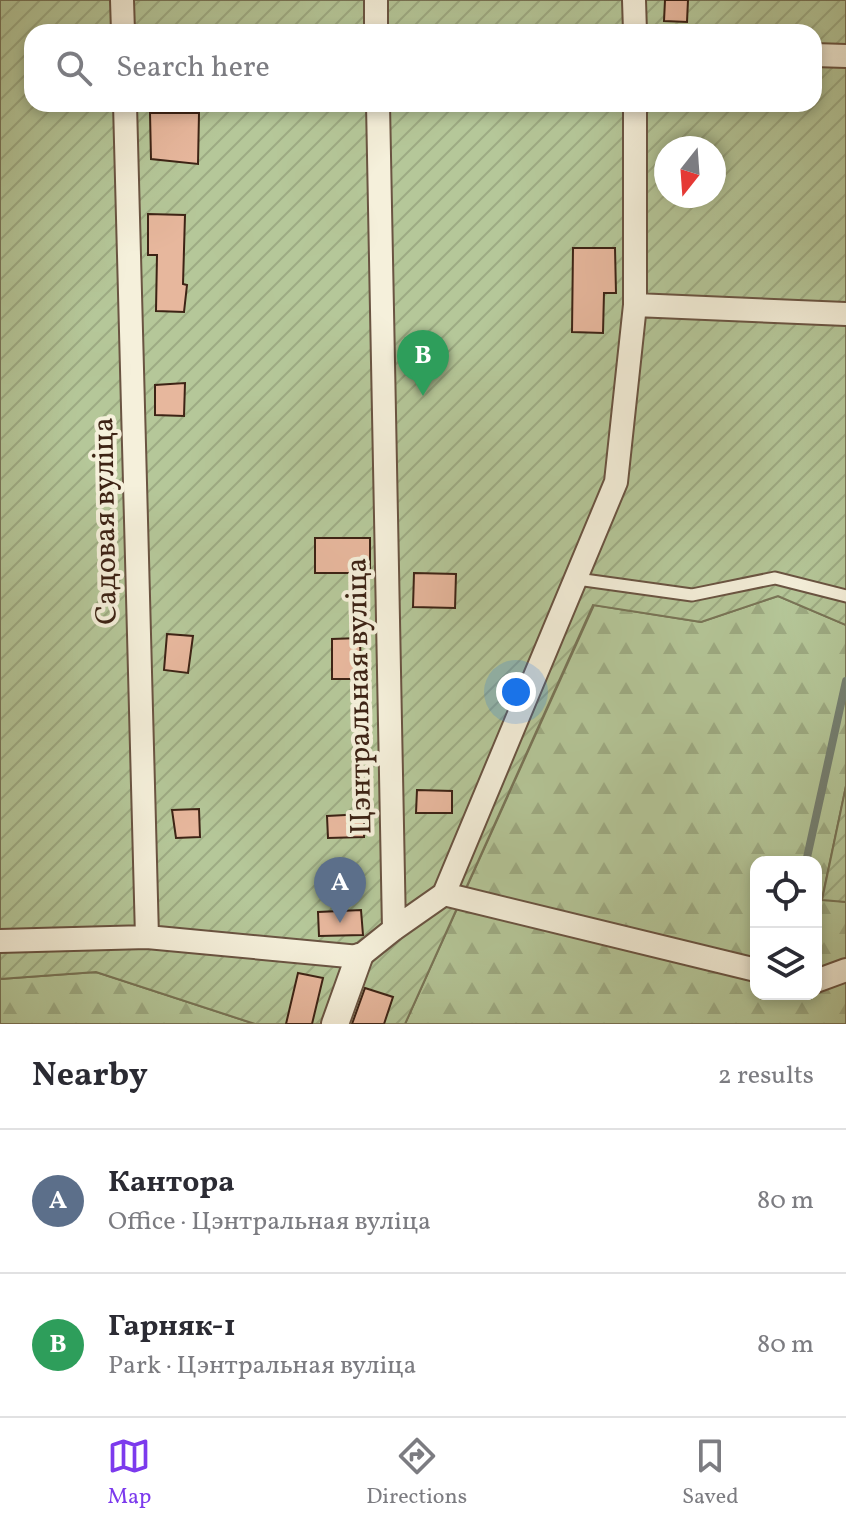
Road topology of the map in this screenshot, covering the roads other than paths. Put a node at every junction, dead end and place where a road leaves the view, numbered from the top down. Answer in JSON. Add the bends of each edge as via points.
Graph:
{"nodes":[{"id":1,"x":122,"y":0,"type":"edge"},
{"id":2,"x":376,"y":0,"type":"edge"},
{"id":3,"x":634,"y":0,"type":"edge"},
{"id":4,"x":123,"y":24,"type":"edge"},
{"id":5,"x":376,"y":24,"type":"edge"},
{"id":6,"x":635,"y":24,"type":"edge"},
{"id":7,"x":822,"y":55,"type":"edge"},
{"id":8,"x":846,"y":56,"type":"edge"},
{"id":9,"x":125,"y":112,"type":"edge"},
{"id":10,"x":378,"y":112,"type":"edge"},
{"id":11,"x":635,"y":112,"type":"edge"},
{"id":12,"x":635,"y":305,"type":"junction"},
{"id":13,"x":846,"y":314,"type":"edge"},
{"id":14,"x":577,"y":579,"type":"junction"},
{"id":15,"x":846,"y":596,"type":"edge"},
{"id":16,"x":444,"y":894,"type":"junction"},
{"id":17,"x":394,"y":929,"type":"junction"},
{"id":18,"x":147,"y":937,"type":"junction"},
{"id":19,"x":0,"y":941,"type":"edge"},
{"id":20,"x":359,"y":957,"type":"junction"},
{"id":21,"x":750,"y":969,"type":"edge"},
{"id":22,"x":846,"y":970,"type":"edge"},
{"id":23,"x":822,"y":979,"type":"edge"},
{"id":24,"x":335,"y":1024,"type":"edge"}],
"edges":[{"from":1,"to":4,"type":"street"},
{"from":2,"to":5,"type":"street"},
{"from":3,"to":6,"type":"street"},
{"from":7,"to":8,"type":"street"},
{"from":9,"to":18,"type":"street","name":"Садовая вуліца"},
{"from":10,"to":17,"type":"street","name":"Цэнтральная вуліца"},
{"from":11,"to":12,"type":"street"},
{"from":12,"to":13,"type":"street"},
{"from":12,"to":14,"type":"street","via":[[616,482]]},
{"from":14,"to":15,"type":"lane","via":[[692,595],[775,578]]},
{"from":14,"to":16,"type":"street"},
{"from":16,"to":17,"type":"street"},
{"from":16,"to":21,"type":"street"},
{"from":17,"to":20,"type":"street"},
{"from":18,"to":19,"type":"street"},
{"from":18,"to":20,"type":"street"},
{"from":20,"to":24,"type":"street"},
{"from":22,"to":23,"type":"street"}]}
